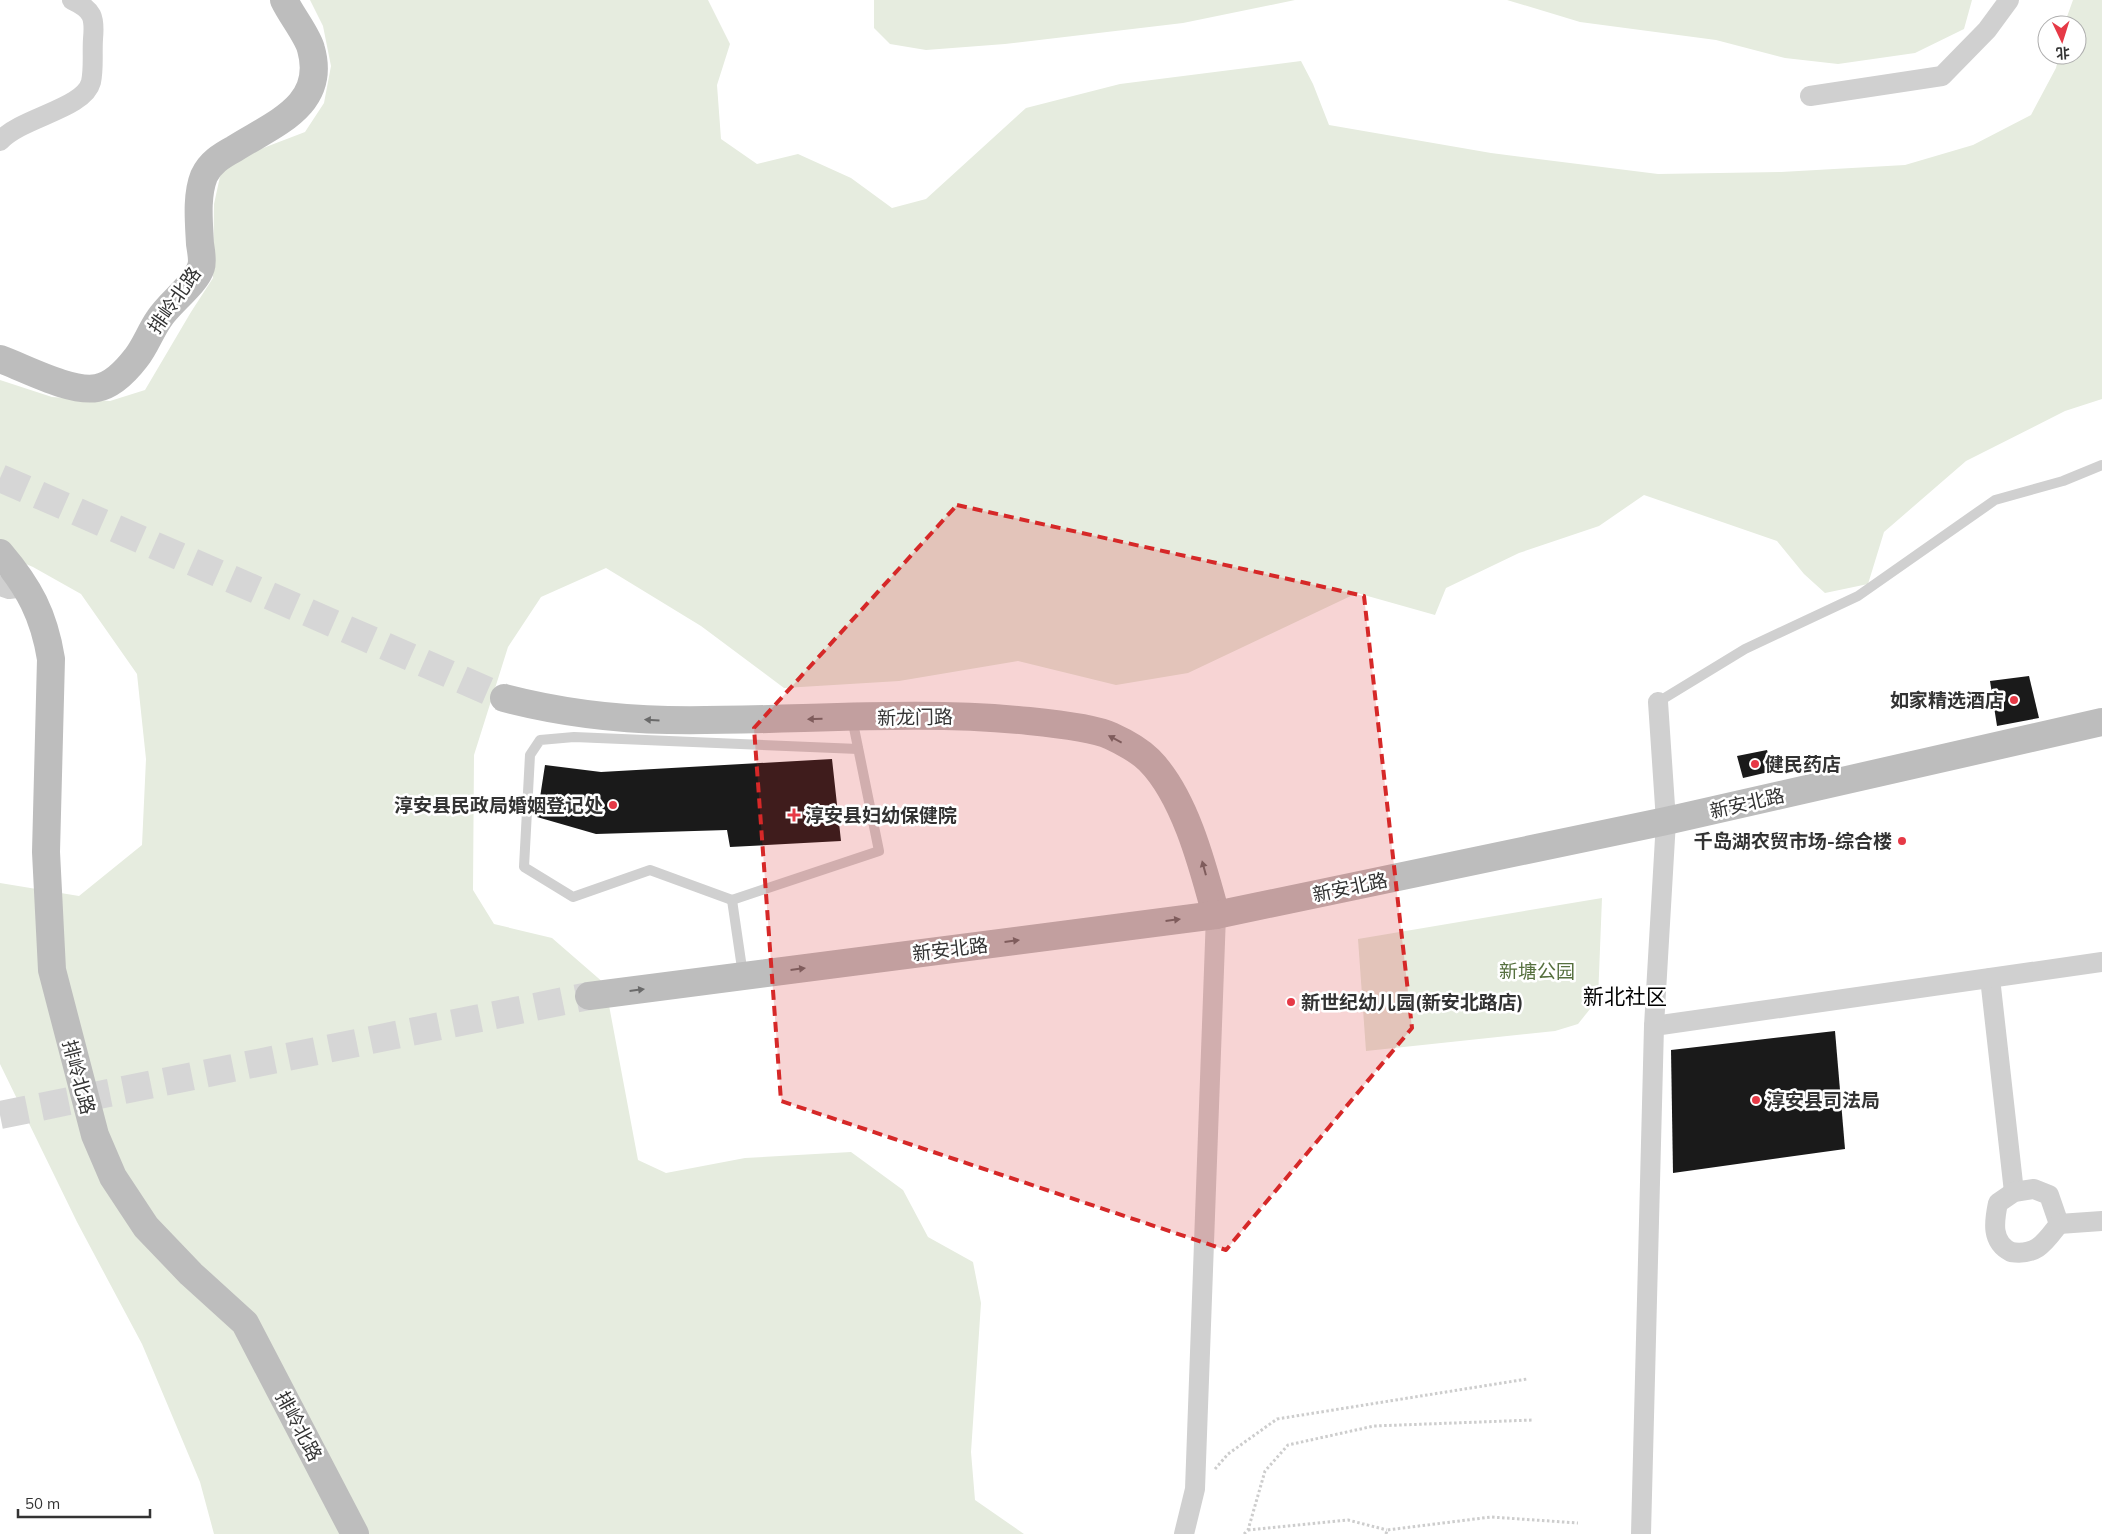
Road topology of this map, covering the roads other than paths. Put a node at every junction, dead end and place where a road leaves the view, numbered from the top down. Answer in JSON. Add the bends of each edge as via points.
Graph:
{"nodes":[{"id":1,"x":72,"y":0,"type":"edge"},
{"id":2,"x":284,"y":0,"type":"edge"},
{"id":3,"x":2009,"y":0,"type":"edge"},
{"id":4,"x":1810,"y":96,"type":"dead end"},
{"id":5,"x":0,"y":141,"type":"edge"},
{"id":6,"x":0,"y":359,"type":"edge"},
{"id":7,"x":2102,"y":465,"type":"edge"},
{"id":8,"x":0,"y":553,"type":"edge"},
{"id":9,"x":12,"y":586,"type":"edge"},
{"id":10,"x":504,"y":698,"type":"tunnel mouth"},
{"id":11,"x":1658,"y":702,"type":"joint"},
{"id":12,"x":852,"y":718,"type":"junction"},
{"id":13,"x":2102,"y":722,"type":"edge"},
{"id":14,"x":858,"y":749,"type":"junction"},
{"id":15,"x":1666,"y":821,"type":"junction"},
{"id":16,"x":732,"y":900,"type":"junction"},
{"id":17,"x":1216,"y":915,"type":"junction"},
{"id":18,"x":2102,"y":962,"type":"edge"},
{"id":19,"x":743,"y":976,"type":"junction"},
{"id":20,"x":1990,"y":978,"type":"junction"},
{"id":21,"x":589,"y":996,"type":"tunnel mouth"},
{"id":22,"x":1654,"y":1026,"type":"junction"},
{"id":23,"x":2014,"y":1192,"type":"junction"},
{"id":24,"x":2102,"y":1221,"type":"edge"},
{"id":25,"x":2059,"y":1224,"type":"junction"},
{"id":26,"x":355,"y":1534,"type":"edge"},
{"id":27,"x":1184,"y":1534,"type":"edge"},
{"id":28,"x":1640,"y":1534,"type":"edge"}],
"edges":[{"from":1,"to":5,"type":"street","via":[[86,8],[94,20],[91,83],[82,97],[19,125]]},
{"from":2,"to":6,"type":"main road","name":"排岭北路","via":[[311,47],[314,81],[307,97],[294,111],[211,164],[200,189],[202,266],[160,318],[136,358],[114,380],[98,388],[58,381]]},
{"from":3,"to":4,"type":"street","via":[[1987,30],[1942,76]]},
{"from":7,"to":11,"type":"lane","via":[[2063,481],[1995,500],[1858,596],[1745,649]]},
{"from":8,"to":9,"type":"main road","name":"排岭北路"},
{"from":9,"to":26,"type":"main road","name":"排岭北路","via":[[36,603],[51,659],[46,852],[52,970],[95,1135],[113,1177],[146,1227],[245,1323]]},
{"from":12,"to":10,"type":"main road","name":"新龙门路","one_way":true,"via":[[668,720],[613,717],[551,710]]},
{"from":11,"to":15,"type":"street"},
{"from":12,"to":14,"type":"lane"},
{"from":17,"to":12,"type":"main road","name":"新龙门路","one_way":true,"via":[[1198,846],[1172,792],[1149,760],[1110,735],[1053,724],[984,717]]},
{"from":13,"to":15,"type":"main road","name":"新安北路"},
{"from":14,"to":16,"type":"lane","via":[[879,851]]},
{"from":14,"to":16,"type":"lane","via":[[574,737],[540,740],[530,755],[524,867],[573,897],[650,870]]},
{"from":15,"to":17,"type":"main road","name":"新安北路"},
{"from":15,"to":22,"type":"street"},
{"from":16,"to":19,"type":"lane"},
{"from":19,"to":17,"type":"main road","name":"新安北路","one_way":true},
{"from":17,"to":27,"type":"street","via":[[1195,1489]]},
{"from":18,"to":20,"type":"street"},
{"from":21,"to":19,"type":"main road","name":"新安北路","one_way":true},
{"from":20,"to":22,"type":"street"},
{"from":20,"to":23,"type":"street"},
{"from":22,"to":28,"type":"street"},
{"from":23,"to":25,"type":"street","via":[[2034,1189],[2049,1195]]},
{"from":23,"to":25,"type":"street","via":[[1998,1203],[1995,1232],[2005,1249],[2018,1253],[2036,1248],[2047,1242]]},
{"from":24,"to":25,"type":"street"}]}
